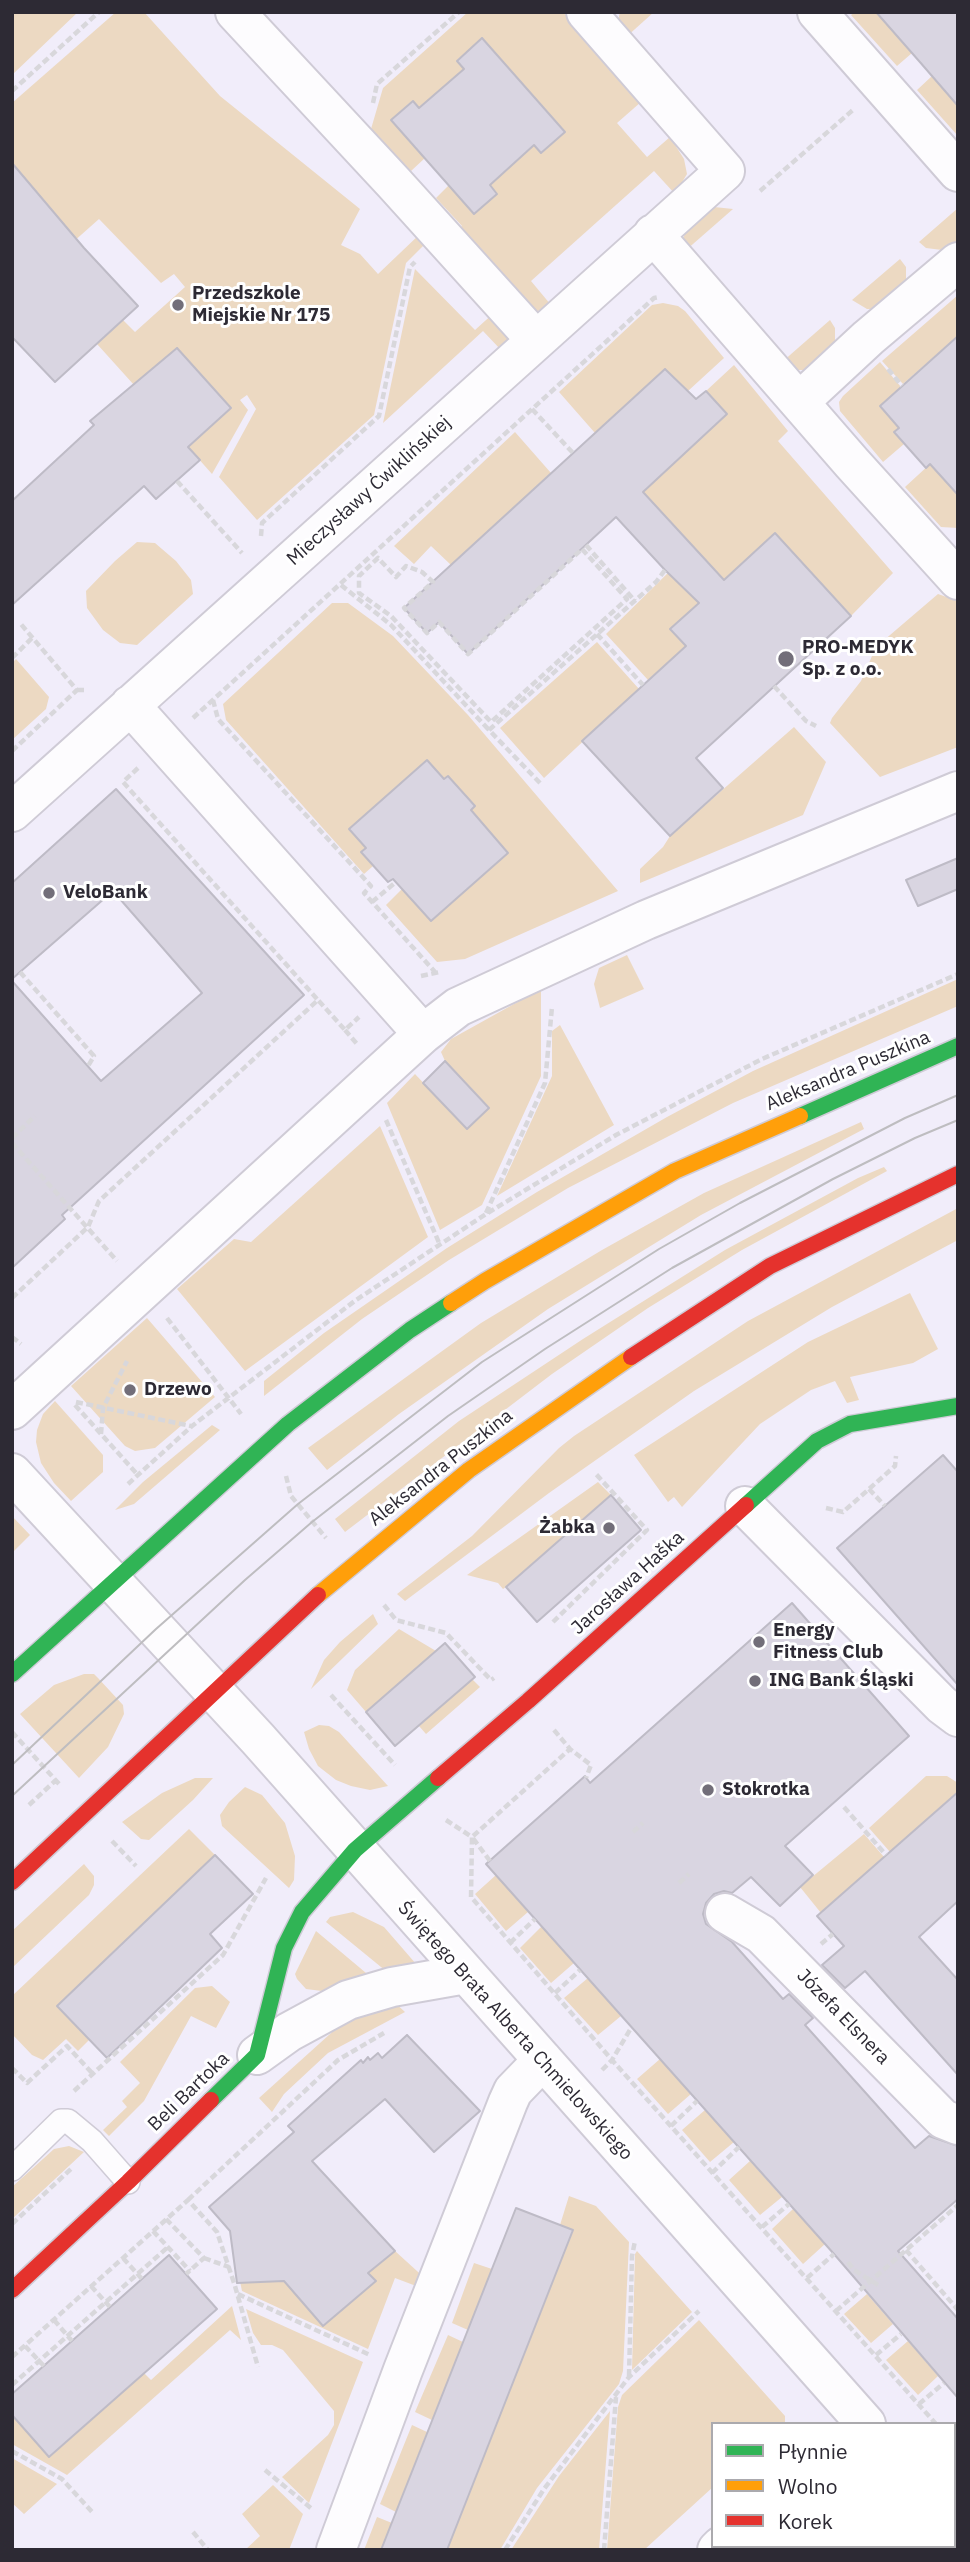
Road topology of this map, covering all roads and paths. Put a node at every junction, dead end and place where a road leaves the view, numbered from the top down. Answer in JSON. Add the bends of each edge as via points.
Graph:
{"nodes":[{"id":1,"x":99,"y":12,"type":"edge"},
{"id":2,"x":235,"y":12,"type":"edge"},
{"id":3,"x":459,"y":12,"type":"edge"},
{"id":4,"x":817,"y":12,"type":"edge"},
{"id":5,"x":589,"y":13,"type":"edge"},
{"id":6,"x":12,"y":91,"type":"edge"},
{"id":7,"x":372,"y":107,"type":"dead end"},
{"id":8,"x":958,"y":172,"type":"edge"},
{"id":9,"x":653,"y":234,"type":"junction"},
{"id":10,"x":442,"y":236,"type":"junction"},
{"id":11,"x":958,"y":262,"type":"edge"},
{"id":12,"x":662,"y":297,"type":"dead end"},
{"id":13,"x":536,"y":340,"type":"junction"},
{"id":14,"x":799,"y":402,"type":"junction"},
{"id":15,"x":532,"y":409,"type":"junction"},
{"id":16,"x":573,"y":453,"type":"dead end"},
{"id":17,"x":177,"y":481,"type":"dead end"},
{"id":18,"x":260,"y":544,"type":"dead end"},
{"id":19,"x":584,"y":547,"type":"junction"},
{"id":20,"x":246,"y":556,"type":"dead end"},
{"id":21,"x":954,"y":569,"type":"edge"},
{"id":22,"x":665,"y":570,"type":"dead end"},
{"id":23,"x":341,"y":585,"type":"junction"},
{"id":24,"x":635,"y":601,"type":"junction"},
{"id":25,"x":20,"y":623,"type":"dead end"},
{"id":26,"x":597,"y":634,"type":"junction"},
{"id":27,"x":32,"y":638,"type":"junction"},
{"id":28,"x":12,"y":658,"type":"edge"},
{"id":29,"x":643,"y":685,"type":"dead end"},
{"id":30,"x":774,"y":686,"type":"dead end"},
{"id":31,"x":93,"y":690,"type":"dead end"},
{"id":32,"x":77,"y":691,"type":"junction"},
{"id":33,"x":213,"y":700,"type":"junction"},
{"id":34,"x":130,"y":705,"type":"junction"},
{"id":35,"x":816,"y":726,"type":"dead end"},
{"id":36,"x":489,"y":730,"type":"junction"},
{"id":37,"x":165,"y":744,"type":"junction"},
{"id":38,"x":12,"y":751,"type":"edge"},
{"id":39,"x":540,"y":783,"type":"dead end"},
{"id":40,"x":958,"y":791,"type":"edge"},
{"id":41,"x":12,"y":812,"type":"edge"},
{"id":42,"x":396,"y":882,"type":"dead end"},
{"id":43,"x":372,"y":902,"type":"junction"},
{"id":44,"x":555,"y":962,"type":"junction"},
{"id":45,"x":20,"y":972,"type":"dead end"},
{"id":46,"x":436,"y":973,"type":"dead end"},
{"id":47,"x":958,"y":974,"type":"edge"},
{"id":48,"x":318,"y":1000,"type":"dead end"},
{"id":49,"x":345,"y":1030,"type":"dead end"},
{"id":50,"x":423,"y":1034,"type":"junction"},
{"id":51,"x":958,"y":1046,"type":"edge"},
{"id":52,"x":88,"y":1066,"type":"dead end"},
{"id":53,"x":370,"y":1083,"type":"junction"},
{"id":54,"x":35,"y":1116,"type":"dead end"},
{"id":55,"x":12,"y":1141,"type":"edge"},
{"id":56,"x":958,"y":1174,"type":"edge"},
{"id":57,"x":486,"y":1214,"type":"junction"},
{"id":58,"x":440,"y":1245,"type":"junction"},
{"id":59,"x":117,"y":1261,"type":"dead end"},
{"id":60,"x":162,"y":1312,"type":"dead end"},
{"id":61,"x":12,"y":1337,"type":"edge"},
{"id":62,"x":21,"y":1344,"type":"dead end"},
{"id":63,"x":134,"y":1350,"type":"dead end"},
{"id":64,"x":228,"y":1399,"type":"junction"},
{"id":65,"x":958,"y":1406,"type":"edge"},
{"id":66,"x":103,"y":1408,"type":"junction"},
{"id":67,"x":12,"y":1410,"type":"edge"},
{"id":68,"x":241,"y":1415,"type":"dead end"},
{"id":69,"x":192,"y":1426,"type":"junction"},
{"id":70,"x":101,"y":1434,"type":"junction"},
{"id":71,"x":896,"y":1454,"type":"dead end"},
{"id":72,"x":285,"y":1469,"type":"dead end"},
{"id":73,"x":12,"y":1473,"type":"edge"},
{"id":74,"x":595,"y":1473,"type":"dead end"},
{"id":75,"x":137,"y":1474,"type":"junction"},
{"id":76,"x":128,"y":1484,"type":"dead end"},
{"id":77,"x":869,"y":1489,"type":"junction"},
{"id":78,"x":745,"y":1506,"type":"junction"},
{"id":79,"x":885,"y":1506,"type":"dead end"},
{"id":80,"x":826,"y":1508,"type":"dead end"},
{"id":81,"x":332,"y":1544,"type":"dead end"},
{"id":82,"x":113,"y":1584,"type":"junction"},
{"id":83,"x":384,"y":1605,"type":"dead end"},
{"id":84,"x":396,"y":1620,"type":"dead end"},
{"id":85,"x":551,"y":1624,"type":"dead end"},
{"id":86,"x":12,"y":1674,"type":"edge"},
{"id":87,"x":215,"y":1692,"type":"junction"},
{"id":88,"x":331,"y":1695,"type":"dead end"},
{"id":89,"x":958,"y":1717,"type":"edge"},
{"id":90,"x":14,"y":1736,"type":"edge"},
{"id":91,"x":570,"y":1749,"type":"dead end"},
{"id":92,"x":56,"y":1780,"type":"junction"},
{"id":93,"x":65,"y":1791,"type":"dead end"},
{"id":94,"x":421,"y":1793,"type":"junction"},
{"id":95,"x":29,"y":1805,"type":"dead end"},
{"id":96,"x":844,"y":1807,"type":"dead end"},
{"id":97,"x":643,"y":1823,"type":"dead end"},
{"id":98,"x":633,"y":1832,"type":"dead end"},
{"id":99,"x":108,"y":1837,"type":"dead end"},
{"id":100,"x":472,"y":1837,"type":"junction"},
{"id":101,"x":355,"y":1850,"type":"junction"},
{"id":102,"x":886,"y":1855,"type":"dead end"},
{"id":103,"x":490,"y":1861,"type":"dead end"},
{"id":104,"x":136,"y":1866,"type":"dead end"},
{"id":105,"x":689,"y":1874,"type":"dead end"},
{"id":106,"x":266,"y":1878,"type":"dead end"},
{"id":107,"x":12,"y":1882,"type":"edge"},
{"id":108,"x":679,"y":1883,"type":"dead end"},
{"id":109,"x":725,"y":1913,"type":"dead end"},
{"id":110,"x":535,"y":1919,"type":"dead end"},
{"id":111,"x":510,"y":1943,"type":"junction"},
{"id":112,"x":580,"y":1970,"type":"dead end"},
{"id":113,"x":466,"y":1975,"type":"junction"},
{"id":114,"x":555,"y":1993,"type":"junction"},
{"id":115,"x":384,"y":2032,"type":"dead end"},
{"id":116,"x":257,"y":2056,"type":"junction"},
{"id":117,"x":542,"y":2060,"type":"junction"},
{"id":118,"x":12,"y":2068,"type":"edge"},
{"id":119,"x":93,"y":2074,"type":"junction"},
{"id":120,"x":697,"y":2101,"type":"dead end"},
{"id":121,"x":68,"y":2121,"type":"junction"},
{"id":122,"x":958,"y":2125,"type":"edge"},
{"id":123,"x":671,"y":2126,"type":"junction"},
{"id":124,"x":96,"y":2145,"type":"junction"},
{"id":125,"x":739,"y":2147,"type":"dead end"},
{"id":126,"x":12,"y":2169,"type":"edge"},
{"id":127,"x":712,"y":2173,"type":"junction"},
{"id":128,"x":128,"y":2182,"type":"junction"},
{"id":129,"x":188,"y":2200,"type":"junction"},
{"id":130,"x":789,"y":2204,"type":"dead end"},
{"id":131,"x":958,"y":2205,"type":"edge"},
{"id":132,"x":166,"y":2219,"type":"junction"},
{"id":133,"x":12,"y":2224,"type":"edge"},
{"id":134,"x":762,"y":2227,"type":"junction"},
{"id":135,"x":153,"y":2231,"type":"junction"},
{"id":136,"x":635,"y":2241,"type":"dead end"},
{"id":137,"x":168,"y":2247,"type":"junction"},
{"id":138,"x":906,"y":2250,"type":"junction"},
{"id":139,"x":834,"y":2254,"type":"dead end"},
{"id":140,"x":123,"y":2258,"type":"junction"},
{"id":141,"x":204,"y":2258,"type":"junction"},
{"id":142,"x":848,"y":2262,"type":"dead end"},
{"id":143,"x":229,"y":2267,"type":"junction"},
{"id":144,"x":137,"y":2274,"type":"junction"},
{"id":145,"x":807,"y":2278,"type":"junction"},
{"id":146,"x":142,"y":2279,"type":"dead end"},
{"id":147,"x":872,"y":2280,"type":"junction"},
{"id":148,"x":91,"y":2286,"type":"junction"},
{"id":149,"x":878,"y":2286,"type":"dead end"},
{"id":150,"x":12,"y":2290,"type":"edge"},
{"id":151,"x":237,"y":2294,"type":"junction"},
{"id":152,"x":108,"y":2305,"type":"junction"},
{"id":153,"x":958,"y":2310,"type":"edge"},
{"id":154,"x":699,"y":2311,"type":"dead end"},
{"id":155,"x":836,"y":2311,"type":"junction"},
{"id":156,"x":54,"y":2319,"type":"junction"},
{"id":157,"x":901,"y":2334,"type":"dead end"},
{"id":158,"x":67,"y":2336,"type":"junction"},
{"id":159,"x":72,"y":2341,"type":"dead end"},
{"id":160,"x":25,"y":2346,"type":"junction"},
{"id":161,"x":876,"y":2355,"type":"junction"},
{"id":162,"x":12,"y":2357,"type":"edge"},
{"id":163,"x":40,"y":2360,"type":"junction"},
{"id":164,"x":44,"y":2366,"type":"dead end"},
{"id":165,"x":257,"y":2367,"type":"dead end"},
{"id":166,"x":402,"y":2370,"type":"junction"},
{"id":167,"x":629,"y":2377,"type":"junction"},
{"id":168,"x":944,"y":2383,"type":"dead end"},
{"id":169,"x":12,"y":2385,"type":"edge"},
{"id":170,"x":616,"y":2394,"type":"junction"},
{"id":171,"x":919,"y":2404,"type":"junction"},
{"id":172,"x":860,"y":2422,"type":"edge"},
{"id":173,"x":934,"y":2422,"type":"edge"},
{"id":174,"x":12,"y":2451,"type":"edge"},
{"id":175,"x":265,"y":2470,"type":"dead end"},
{"id":176,"x":306,"y":2506,"type":"dead end"},
{"id":177,"x":94,"y":2514,"type":"dead end"},
{"id":178,"x":192,"y":2532,"type":"dead end"},
{"id":179,"x":208,"y":2550,"type":"edge"},
{"id":180,"x":336,"y":2550,"type":"edge"},
{"id":181,"x":505,"y":2550,"type":"edge"},
{"id":182,"x":604,"y":2550,"type":"edge"}],
"edges":[{"from":1,"to":6,"type":"path"},
{"from":2,"to":10,"type":"street"},
{"from":3,"to":7,"type":"path","via":[[377,84]]},
{"from":4,"to":8,"type":"street"},
{"from":5,"to":9,"type":"street","name":"Mieczysławy Ćwiklińskiej","via":[[725,171]]},
{"from":9,"to":13,"type":"street","name":"Mieczysławy Ćwiklińskiej"},
{"from":9,"to":14,"type":"street"},
{"from":10,"to":13,"type":"street"},
{"from":10,"to":18,"type":"path","via":[[410,267],[379,416],[262,523]]},
{"from":11,"to":14,"type":"street"},
{"from":12,"to":15,"type":"path","via":[[654,298]]},
{"from":13,"to":34,"type":"street","name":"Mieczysławy Ćwiklińskiej"},
{"from":14,"to":21,"type":"street"},
{"from":15,"to":16,"type":"path"},
{"from":15,"to":23,"type":"path"},
{"from":17,"to":20,"type":"path"},
{"from":19,"to":19,"type":"path","via":[[627,599],[491,722],[391,616],[359,593],[359,576],[378,558],[396,577],[406,566],[422,572],[433,582],[404,608],[427,633],[439,622],[468,654]]},
{"from":19,"to":24,"type":"path"},
{"from":22,"to":24,"type":"path"},
{"from":23,"to":33,"type":"path"},
{"from":23,"to":36,"type":"path","via":[[391,625]]},
{"from":24,"to":26,"type":"path"},
{"from":25,"to":27,"type":"path"},
{"from":26,"to":29,"type":"path"},
{"from":26,"to":36,"type":"path"},
{"from":27,"to":28,"type":"path"},
{"from":27,"to":32,"type":"path"},
{"from":30,"to":35,"type":"path"},
{"from":31,"to":32,"type":"path"},
{"from":32,"to":38,"type":"path"},
{"from":33,"to":37,"type":"path"},
{"from":33,"to":43,"type":"path","via":[[218,719],[371,886],[364,892]]},
{"from":34,"to":37,"type":"street"},
{"from":34,"to":41,"type":"street","name":"Mieczysławy Ćwiklińskiej"},
{"from":36,"to":39,"type":"path"},
{"from":37,"to":48,"type":"path","via":[[123,782]]},
{"from":37,"to":50,"type":"street"},
{"from":40,"to":44,"type":"street"},
{"from":42,"to":43,"type":"path"},
{"from":43,"to":46,"type":"path"},
{"from":44,"to":50,"type":"street","via":[[473,998]]},
{"from":44,"to":57,"type":"path","via":[[545,1083]]},
{"from":45,"to":52,"type":"path","via":[[94,1056]]},
{"from":47,"to":57,"type":"path","via":[[762,1059],[616,1135]]},
{"from":49,"to":53,"type":"path","via":[[362,1051]]},
{"from":50,"to":53,"type":"street"},
{"from":51,"to":82,"type":"main road","name":"Aleksandra Puszkina","via":[[674,1171],[485,1281],[302,1411]]},
{"from":53,"to":58,"type":"path"},
{"from":53,"to":67,"type":"street"},
{"from":54,"to":55,"type":"path"},
{"from":55,"to":59,"type":"path"},
{"from":56,"to":87,"type":"main road","name":"Aleksandra Puszkina","via":[[770,1266],[531,1425],[364,1555]]},
{"from":57,"to":58,"type":"path"},
{"from":58,"to":64,"type":"path","via":[[356,1300]]},
{"from":60,"to":64,"type":"path"},
{"from":61,"to":62,"type":"path"},
{"from":63,"to":66,"type":"path"},
{"from":64,"to":68,"type":"path"},
{"from":64,"to":69,"type":"path"},
{"from":65,"to":78,"type":"main road","name":"Jarosława Haška","via":[[849,1424],[817,1441]]},
{"from":66,"to":69,"type":"path"},
{"from":66,"to":70,"type":"path"},
{"from":66,"to":70,"type":"path","via":[[71,1401]]},
{"from":69,"to":75,"type":"path"},
{"from":70,"to":75,"type":"path"},
{"from":71,"to":77,"type":"path","via":[[895,1466]]},
{"from":72,"to":81,"type":"path","via":[[291,1496]]},
{"from":73,"to":82,"type":"street","name":"Świętego Brata Alberta Chmielowskiego"},
{"from":74,"to":85,"type":"path","via":[[647,1530]]},
{"from":75,"to":76,"type":"path"},
{"from":77,"to":79,"type":"path"},
{"from":77,"to":80,"type":"path","via":[[843,1512]]},
{"from":78,"to":89,"type":"street"},
{"from":78,"to":94,"type":"main road","name":"Jarosława Haška"},
{"from":82,"to":86,"type":"main road","name":"Aleksandra Puszkina"},
{"from":82,"to":87,"type":"street","name":"Świętego Brata Alberta Chmielowskiego"},
{"from":83,"to":84,"type":"path"},
{"from":87,"to":101,"type":"street","name":"Świętego Brata Alberta Chmielowskiego"},
{"from":87,"to":107,"type":"main road","name":"Aleksandra Puszkina"},
{"from":88,"to":94,"type":"path"},
{"from":90,"to":92,"type":"path"},
{"from":91,"to":100,"type":"path"},
{"from":92,"to":93,"type":"path"},
{"from":92,"to":95,"type":"path"},
{"from":94,"to":100,"type":"path","via":[[448,1823]]},
{"from":94,"to":101,"type":"main road","name":"Jarosława Haška"},
{"from":96,"to":102,"type":"path"},
{"from":97,"to":98,"type":"path"},
{"from":99,"to":104,"type":"path"},
{"from":100,"to":103,"type":"path"},
{"from":100,"to":111,"type":"path","via":[[471,1897]]},
{"from":101,"to":113,"type":"street","name":"Świętego Brata Alberta Chmielowskiego"},
{"from":101,"to":116,"type":"main road","name":"Beli Bartoka","via":[[302,1912],[284,1948]]},
{"from":105,"to":108,"type":"path"},
{"from":106,"to":119,"type":"path","via":[[223,1955]]},
{"from":109,"to":122,"type":"street","name":"Józefa Elsnera","via":[[761,1934],[943,2119]]},
{"from":110,"to":111,"type":"path"},
{"from":111,"to":114,"type":"path"},
{"from":112,"to":114,"type":"path"},
{"from":113,"to":116,"type":"street","via":[[392,1987],[348,2000],[289,2032]]},
{"from":113,"to":117,"type":"street","name":"Świętego Brata Alberta Chmielowskiego"},
{"from":114,"to":123,"type":"path"},
{"from":115,"to":129,"type":"path","via":[[338,2060]]},
{"from":116,"to":128,"type":"main road","name":"Beli Bartoka"},
{"from":117,"to":166,"type":"street","via":[[508,2102]]},
{"from":117,"to":172,"type":"street","name":"Świętego Brata Alberta Chmielowskiego"},
{"from":118,"to":119,"type":"path","via":[[27,2083],[66,2046]]},
{"from":119,"to":121,"type":"path","via":[[69,2095]]},
{"from":120,"to":123,"type":"path"},
{"from":121,"to":124,"type":"lane"},
{"from":121,"to":126,"type":"lane","via":[[61,2121]]},
{"from":123,"to":127,"type":"path"},
{"from":124,"to":128,"type":"lane"},
{"from":124,"to":133,"type":"path"},
{"from":125,"to":127,"type":"path"},
{"from":127,"to":134,"type":"path"},
{"from":128,"to":150,"type":"main road","name":"Beli Bartoka"},
{"from":129,"to":132,"type":"path"},
{"from":129,"to":143,"type":"path","via":[[217,2232]]},
{"from":130,"to":134,"type":"path"},
{"from":131,"to":138,"type":"path"},
{"from":132,"to":135,"type":"path"},
{"from":132,"to":141,"type":"path"},
{"from":134,"to":145,"type":"path"},
{"from":135,"to":137,"type":"path"},
{"from":135,"to":140,"type":"path"},
{"from":136,"to":167,"type":"path"},
{"from":137,"to":141,"type":"path","via":[[188,2272]]},
{"from":137,"to":144,"type":"path"},
{"from":138,"to":147,"type":"path"},
{"from":138,"to":153,"type":"path"},
{"from":139,"to":145,"type":"path"},
{"from":140,"to":144,"type":"path"},
{"from":140,"to":148,"type":"path"},
{"from":141,"to":143,"type":"path"},
{"from":142,"to":147,"type":"path"},
{"from":143,"to":151,"type":"path"},
{"from":144,"to":146,"type":"path"},
{"from":144,"to":152,"type":"path"},
{"from":145,"to":155,"type":"path"},
{"from":147,"to":149,"type":"path"},
{"from":147,"to":155,"type":"path"},
{"from":148,"to":152,"type":"path"},
{"from":148,"to":156,"type":"path"},
{"from":151,"to":165,"type":"path"},
{"from":151,"to":166,"type":"path"},
{"from":152,"to":158,"type":"path"},
{"from":154,"to":167,"type":"path"},
{"from":155,"to":161,"type":"path"},
{"from":156,"to":158,"type":"path"},
{"from":156,"to":160,"type":"path"},
{"from":157,"to":161,"type":"path"},
{"from":158,"to":159,"type":"path"},
{"from":158,"to":163,"type":"path"},
{"from":160,"to":162,"type":"path"},
{"from":160,"to":163,"type":"path"},
{"from":161,"to":171,"type":"path"},
{"from":163,"to":164,"type":"path"},
{"from":163,"to":169,"type":"path"},
{"from":166,"to":180,"type":"street"},
{"from":167,"to":170,"type":"path"},
{"from":168,"to":171,"type":"path"},
{"from":170,"to":181,"type":"path","via":[[544,2489]]},
{"from":170,"to":182,"type":"path"},
{"from":171,"to":173,"type":"path"},
{"from":174,"to":177,"type":"path","via":[[62,2479]]},
{"from":175,"to":176,"type":"path"},
{"from":178,"to":179,"type":"path"}]}
